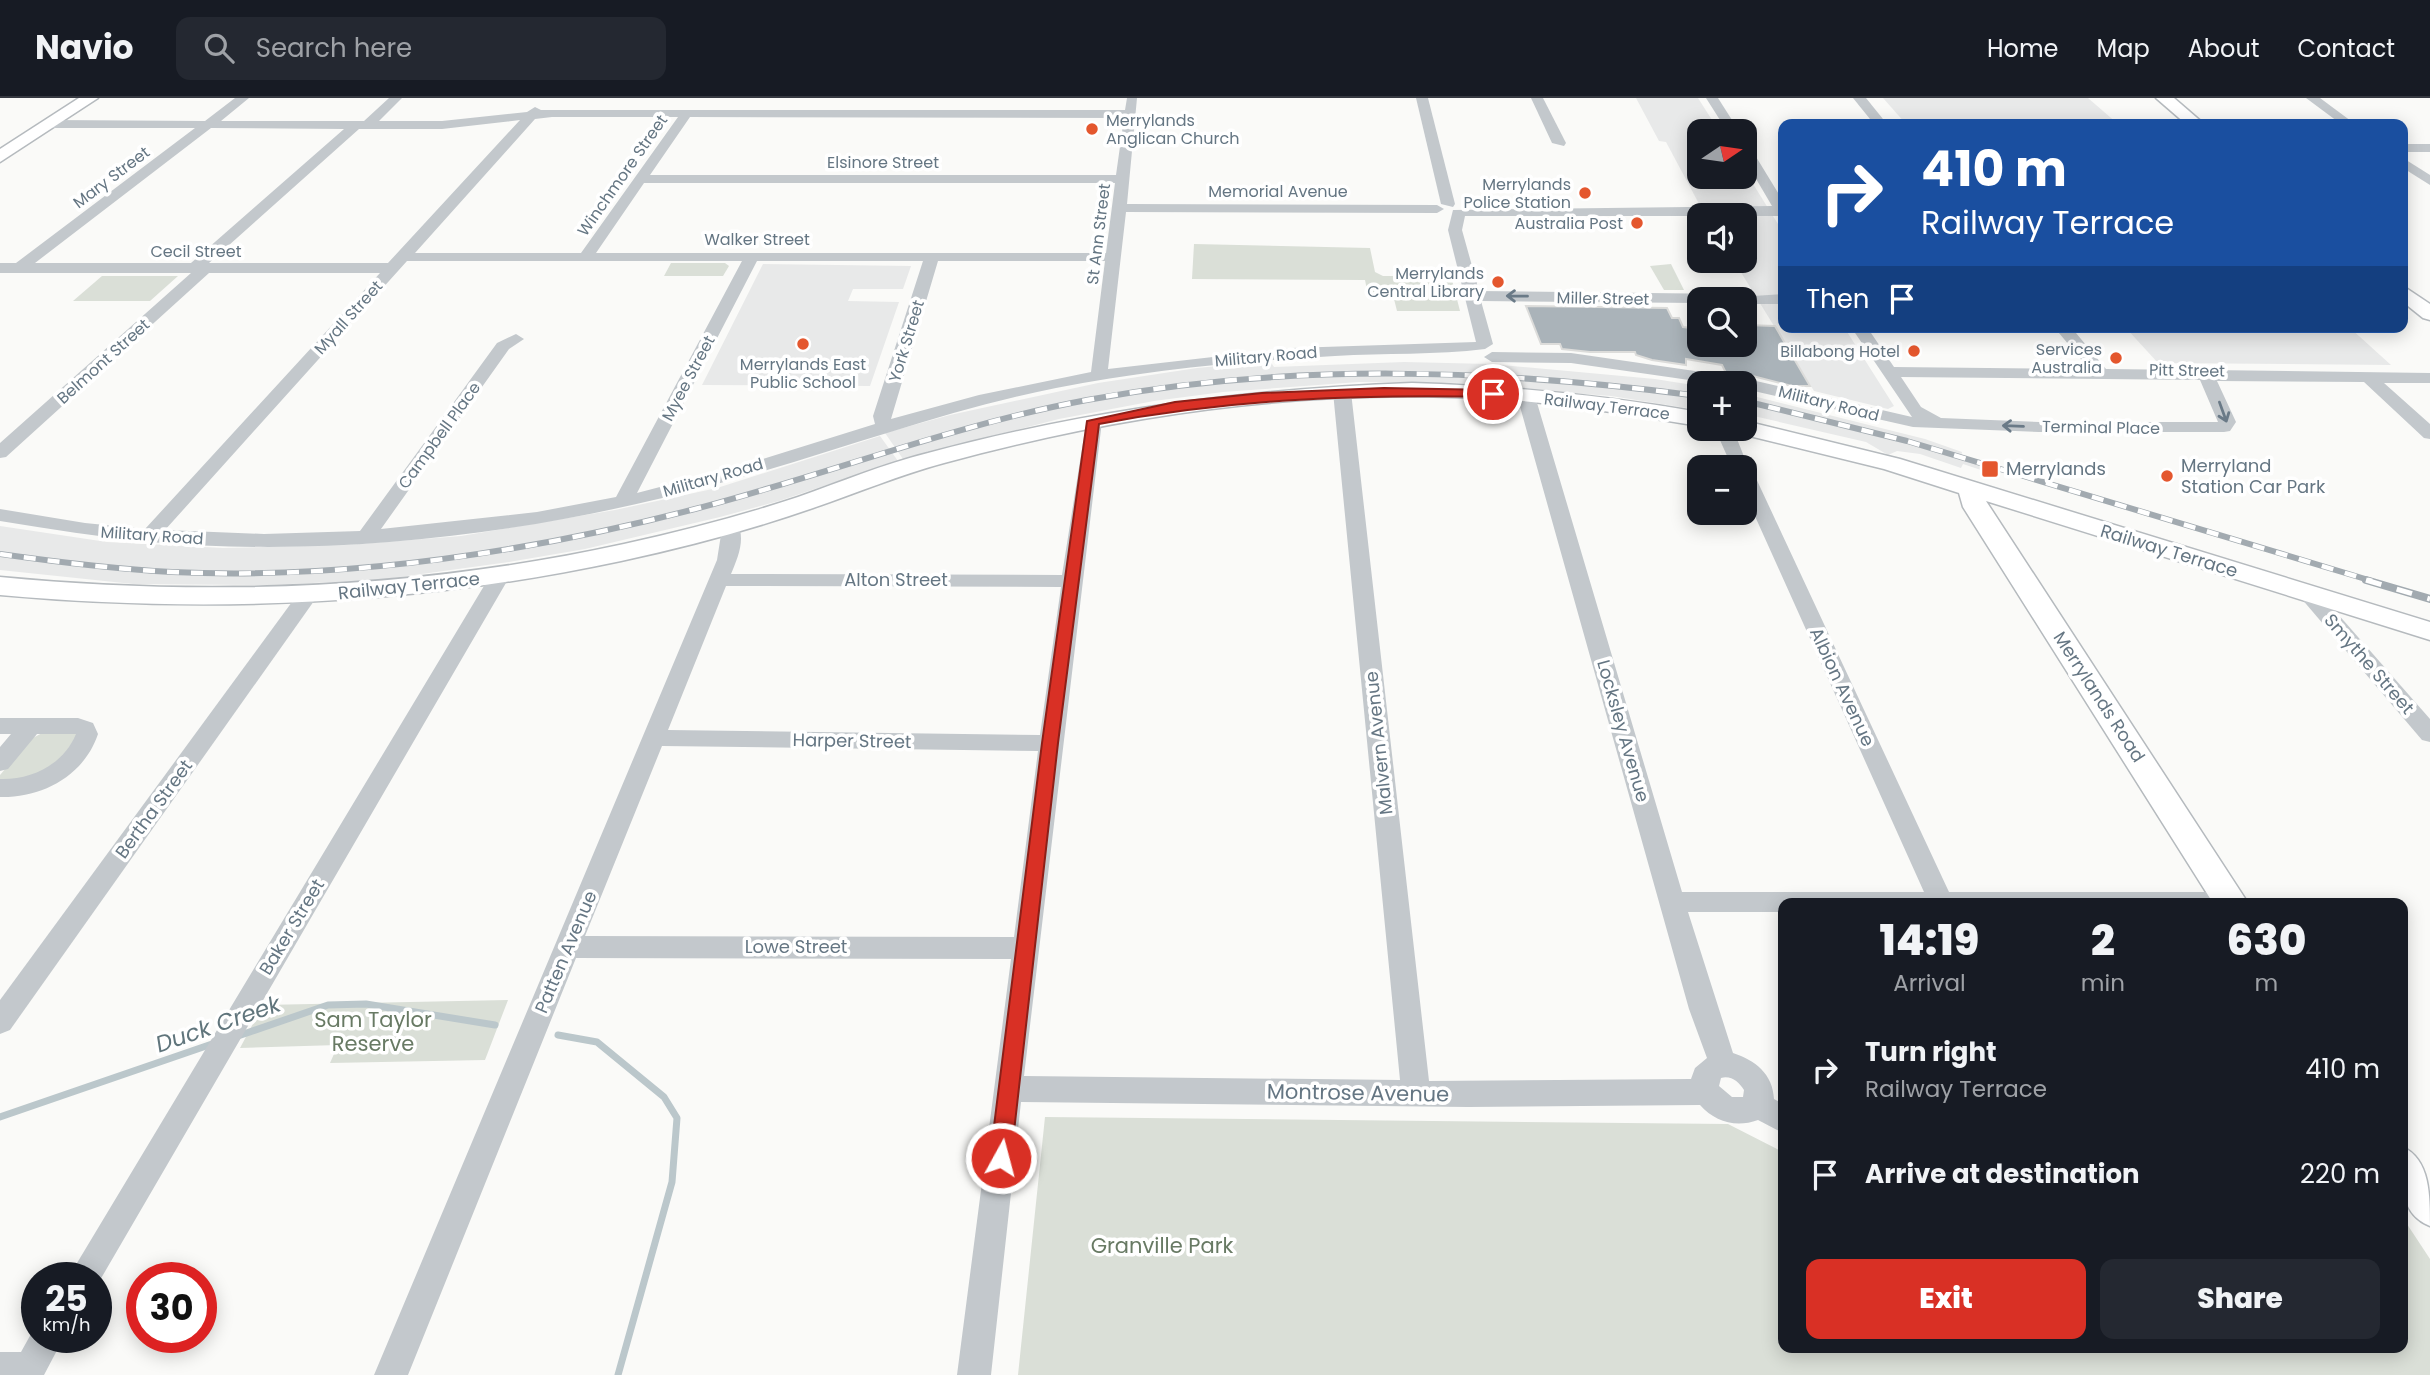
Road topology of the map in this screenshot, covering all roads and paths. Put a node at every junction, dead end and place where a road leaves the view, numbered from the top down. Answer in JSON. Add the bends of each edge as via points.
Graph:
{"nodes":[{"id":1,"x":90,"y":98,"type":"edge"},
{"id":2,"x":243,"y":98,"type":"edge"},
{"id":3,"x":396,"y":98,"type":"edge"},
{"id":4,"x":548,"y":98,"type":"edge"},
{"id":5,"x":1133,"y":98,"type":"edge"},
{"id":6,"x":1422,"y":98,"type":"edge"},
{"id":7,"x":1537,"y":98,"type":"edge"},
{"id":8,"x":1712,"y":98,"type":"edge"},
{"id":9,"x":1859,"y":98,"type":"edge"},
{"id":10,"x":1871,"y":98,"type":"edge"},
{"id":11,"x":2164,"y":98,"type":"edge"},
{"id":12,"x":2312,"y":98,"type":"edge"},
{"id":13,"x":687,"y":113,"type":"junction"},
{"id":14,"x":533,"y":114,"type":"junction"},
{"id":15,"x":1130,"y":114,"type":"junction"},
{"id":16,"x":1725,"y":119,"type":"edge"},
{"id":17,"x":1877,"y":119,"type":"edge"},
{"id":18,"x":1889,"y":119,"type":"edge"},
{"id":19,"x":2190,"y":119,"type":"edge"},
{"id":20,"x":2342,"y":119,"type":"edge"},
{"id":21,"x":51,"y":124,"type":"junction"},
{"id":22,"x":207,"y":125,"type":"junction"},
{"id":23,"x":361,"y":125,"type":"junction"},
{"id":24,"x":1559,"y":143,"type":"dead end"},
{"id":25,"x":2408,"y":148,"type":"edge"},
{"id":26,"x":2430,"y":148,"type":"edge"},
{"id":27,"x":0,"y":157,"type":"edge"},
{"id":28,"x":2408,"y":166,"type":"edge"},
{"id":29,"x":1757,"y":169,"type":"edge"},
{"id":30,"x":643,"y":179,"type":"junction"},
{"id":31,"x":1123,"y":179,"type":"junction"},
{"id":32,"x":2430,"y":181,"type":"edge"},
{"id":33,"x":1778,"y":203,"type":"edge"},
{"id":34,"x":1119,"y":208,"type":"junction"},
{"id":35,"x":1450,"y":209,"type":"junction"},
{"id":36,"x":1493,"y":209,"type":"joint"},
{"id":37,"x":1778,"y":211,"type":"edge"},
{"id":38,"x":1455,"y":230,"type":"joint"},
{"id":39,"x":584,"y":257,"type":"junction"},
{"id":40,"x":752,"y":257,"type":"junction"},
{"id":41,"x":932,"y":257,"type":"junction"},
{"id":42,"x":1112,"y":257,"type":"junction"},
{"id":43,"x":397,"y":262,"type":"junction"},
{"id":44,"x":0,"y":268,"type":"edge"},
{"id":45,"x":20,"y":268,"type":"junction"},
{"id":46,"x":200,"y":268,"type":"junction"},
{"id":47,"x":0,"y":283,"type":"edge"},
{"id":48,"x":1473,"y":296,"type":"junction"},
{"id":49,"x":2408,"y":296,"type":"edge"},
{"id":50,"x":1687,"y":298,"type":"edge"},
{"id":51,"x":1757,"y":299,"type":"edge"},
{"id":52,"x":1778,"y":299,"type":"edge"},
{"id":53,"x":2430,"y":314,"type":"edge"},
{"id":54,"x":1863,"y":333,"type":"edge"},
{"id":55,"x":2055,"y":333,"type":"edge"},
{"id":56,"x":2067,"y":333,"type":"edge"},
{"id":57,"x":516,"y":339,"type":"dead end"},
{"id":58,"x":1484,"y":350,"type":"junction"},
{"id":59,"x":2077,"y":369,"type":"junction"},
{"id":60,"x":2098,"y":369,"type":"junction"},
{"id":61,"x":2430,"y":371,"type":"edge"},
{"id":62,"x":1890,"y":372,"type":"junction"},
{"id":63,"x":1945,"y":372,"type":"junction"},
{"id":64,"x":2203,"y":373,"type":"junction"},
{"id":65,"x":1099,"y":375,"type":"junction"},
{"id":66,"x":1687,"y":375,"type":"edge"},
{"id":67,"x":2368,"y":377,"type":"junction"},
{"id":68,"x":2430,"y":377,"type":"edge"},
{"id":69,"x":1757,"y":386,"type":"edge"},
{"id":70,"x":1342,"y":392,"type":"junction"},
{"id":71,"x":1527,"y":396,"type":"junction"},
{"id":72,"x":1687,"y":417,"type":"edge"},
{"id":73,"x":1093,"y":421,"type":"junction"},
{"id":74,"x":1913,"y":422,"type":"joint"},
{"id":75,"x":1936,"y":422,"type":"junction"},
{"id":76,"x":884,"y":425,"type":"junction"},
{"id":77,"x":1757,"y":431,"type":"edge"},
{"id":78,"x":2430,"y":434,"type":"edge"},
{"id":79,"x":0,"y":453,"type":"edge"},
{"id":80,"x":1971,"y":490,"type":"junction"},
{"id":81,"x":624,"y":500,"type":"junction"},
{"id":82,"x":1757,"y":500,"type":"edge"},
{"id":83,"x":0,"y":515,"type":"edge"},
{"id":84,"x":730,"y":526,"type":"junction"},
{"id":85,"x":149,"y":536,"type":"junction"},
{"id":86,"x":366,"y":536,"type":"junction"},
{"id":87,"x":500,"y":576,"type":"junction"},
{"id":88,"x":719,"y":580,"type":"junction"},
{"id":89,"x":1073,"y":581,"type":"junction"},
{"id":90,"x":1,"y":587,"type":"edge"},
{"id":91,"x":2308,"y":593,"type":"junction"},
{"id":92,"x":307,"y":596,"type":"junction"},
{"id":93,"x":2430,"y":631,"type":"edge"},
{"id":94,"x":0,"y":726,"type":"edge"},
{"id":95,"x":31,"y":726,"type":"junction"},
{"id":96,"x":2430,"y":734,"type":"edge"},
{"id":97,"x":653,"y":738,"type":"junction"},
{"id":98,"x":1050,"y":743,"type":"junction"},
{"id":99,"x":0,"y":763,"type":"edge"},
{"id":100,"x":0,"y":788,"type":"edge"},
{"id":101,"x":1939,"y":898,"type":"edge"},
{"id":102,"x":2228,"y":898,"type":"edge"},
{"id":103,"x":1778,"y":901,"type":"edge"},
{"id":104,"x":1673,"y":902,"type":"junction"},
{"id":105,"x":568,"y":947,"type":"junction"},
{"id":106,"x":1024,"y":948,"type":"junction"},
{"id":107,"x":0,"y":1022,"type":"edge"},
{"id":108,"x":1723,"y":1064,"type":"junction"},
{"id":109,"x":1009,"y":1089,"type":"junction"},
{"id":110,"x":1707,"y":1092,"type":"junction"},
{"id":111,"x":1416,"y":1093,"type":"junction"},
{"id":112,"x":1757,"y":1104,"type":"junction"},
{"id":113,"x":1778,"y":1117,"type":"edge"},
{"id":114,"x":2408,"y":1173,"type":"edge"},
{"id":115,"x":2430,"y":1207,"type":"edge"},
{"id":116,"x":94,"y":1262,"type":"edge"},
{"id":117,"x":34,"y":1353,"type":"edge"},
{"id":118,"x":18,"y":1371,"type":"edge"},
{"id":119,"x":391,"y":1375,"type":"edge"},
{"id":120,"x":974,"y":1375,"type":"edge"}],
"edges":[{"from":1,"to":21,"type":"main road"},
{"from":2,"to":22,"type":"street","name":"Mary Street"},
{"from":3,"to":23,"type":"street","name":"Belmont Street"},
{"from":4,"to":14,"type":"street","name":"Myall Street"},
{"from":5,"to":15,"type":"street","name":"St Ann Street"},
{"from":6,"to":35,"type":"street"},
{"from":7,"to":24,"type":"street"},
{"from":8,"to":16,"type":"street"},
{"from":9,"to":17,"type":"street"},
{"from":10,"to":18,"type":"street"},
{"from":11,"to":19,"type":"main road"},
{"from":12,"to":20,"type":"street"},
{"from":13,"to":14,"type":"street"},
{"from":13,"to":15,"type":"street"},
{"from":13,"to":30,"type":"street","name":"Winchmore Street"},
{"from":14,"to":23,"type":"street","via":[[452,125]]},
{"from":14,"to":43,"type":"street","name":"Myall Street"},
{"from":15,"to":31,"type":"street","name":"St Ann Street"},
{"from":21,"to":22,"type":"street"},
{"from":21,"to":27,"type":"main road"},
{"from":22,"to":23,"type":"street"},
{"from":22,"to":45,"type":"street","name":"Mary Street"},
{"from":23,"to":46,"type":"street","name":"Belmont Street"},
{"from":25,"to":26,"type":"street"},
{"from":28,"to":32,"type":"street"},
{"from":29,"to":33,"type":"street"},
{"from":30,"to":31,"type":"street","name":"Elsinore Street"},
{"from":30,"to":39,"type":"street","name":"Winchmore Street"},
{"from":31,"to":34,"type":"street","name":"St Ann Street"},
{"from":34,"to":35,"type":"street","name":"Memorial Avenue"},
{"from":34,"to":42,"type":"street","name":"St Ann Street"},
{"from":35,"to":36,"type":"street","name":"Memorial Avenue"},
{"from":35,"to":38,"type":"street"},
{"from":36,"to":37,"type":"street","name":"Memorial Avenue"},
{"from":38,"to":48,"type":"street"},
{"from":39,"to":40,"type":"street","name":"Walker Street"},
{"from":39,"to":43,"type":"street","name":"Walker Street"},
{"from":40,"to":41,"type":"street","name":"Walker Street"},
{"from":40,"to":81,"type":"street","name":"Myee Street"},
{"from":41,"to":42,"type":"street","name":"Walker Street"},
{"from":41,"to":76,"type":"street","name":"York Street","via":[[882,415]]},
{"from":42,"to":65,"type":"street","name":"St Ann Street"},
{"from":43,"to":46,"type":"street","name":"Cecil Street"},
{"from":43,"to":85,"type":"street","name":"Myall Street"},
{"from":44,"to":45,"type":"street","name":"Cecil Street"},
{"from":45,"to":46,"type":"street","name":"Cecil Street"},
{"from":45,"to":47,"type":"street","name":"Mary Street"},
{"from":46,"to":79,"type":"street","name":"Belmont Street"},
{"from":50,"to":48,"type":"street","name":"Miller Street","one_way":true},
{"from":48,"to":58,"type":"street"},
{"from":49,"to":53,"type":"main road"},
{"from":51,"to":52,"type":"street"},
{"from":54,"to":62,"type":"street"},
{"from":55,"to":59,"type":"street","via":[[2077,362]]},
{"from":56,"to":60,"type":"street"},
{"from":57,"to":86,"type":"street","name":"Campbell Place","via":[[503,346]]},
{"from":58,"to":65,"type":"street","name":"Military Road","via":[[1276,354]]},
{"from":58,"to":66,"type":"street","name":"Military Road"},
{"from":59,"to":60,"type":"street","name":"Pitt Street"},
{"from":59,"to":63,"type":"street","name":"Pitt Street"},
{"from":60,"to":64,"type":"street","name":"Pitt Street"},
{"from":61,"to":64,"type":"street","name":"Pitt Street"},
{"from":62,"to":63,"type":"street","name":"Pitt Street"},
{"from":62,"to":75,"type":"street","via":[[1915,411]]},
{"from":63,"to":64,"type":"street","name":"Pitt Street"},
{"from":64,"to":67,"type":"street","name":"Pitt Street"},
{"from":64,"to":75,"type":"street","name":"Terminal Place","one_way":true,"via":[[2227,418],[2224,427]]},
{"from":65,"to":76,"type":"street","name":"Military Road"},
{"from":67,"to":68,"type":"street","name":"Pitt Street"},
{"from":67,"to":78,"type":"street"},
{"from":69,"to":74,"type":"street","name":"Military Road"},
{"from":70,"to":71,"type":"main road","name":"Railway Terrace"},
{"from":70,"to":73,"type":"main road","name":"Railway Terrace","via":[[1175,406]]},
{"from":70,"to":111,"type":"street","name":"Malvern Avenue"},
{"from":71,"to":72,"type":"main road","name":"Railway Terrace"},
{"from":71,"to":104,"type":"street","name":"Locksley Avenue"},
{"from":73,"to":84,"type":"main road","name":"Railway Terrace","via":[[974,449],[862,489]]},
{"from":73,"to":89,"type":"street"},
{"from":74,"to":75,"type":"street","name":"Terminal Place"},
{"from":76,"to":81,"type":"street","name":"Military Road","via":[[707,481]]},
{"from":77,"to":80,"type":"main road","name":"Railway Terrace","via":[[1892,464]]},
{"from":80,"to":91,"type":"main road","name":"Railway Terrace"},
{"from":80,"to":102,"type":"main road","name":"Merrylands Road","via":[[1975,507]]},
{"from":81,"to":86,"type":"street","name":"Military Road","via":[[481,524]]},
{"from":82,"to":101,"type":"street","name":"Albion Avenue"},
{"from":83,"to":85,"type":"street","name":"Military Road"},
{"from":84,"to":87,"type":"main road","name":"Railway Terrace"},
{"from":84,"to":88,"type":"street","name":"Patten Avenue","via":[[732,542]]},
{"from":85,"to":86,"type":"street","name":"Military Road","via":[[250,540]]},
{"from":87,"to":92,"type":"main road","name":"Railway Terrace"},
{"from":87,"to":116,"type":"street","name":"Baker Street"},
{"from":88,"to":89,"type":"street","name":"Alton Street"},
{"from":88,"to":97,"type":"street","name":"Patten Avenue"},
{"from":89,"to":98,"type":"street"},
{"from":90,"to":92,"type":"main road","name":"Railway Terrace","via":[[142,599]]},
{"from":91,"to":93,"type":"main road","name":"Railway Terrace"},
{"from":91,"to":96,"type":"street","name":"Smythe Street"},
{"from":92,"to":107,"type":"street","name":"Bertha Street"},
{"from":94,"to":95,"type":"street"},
{"from":95,"to":99,"type":"street"},
{"from":95,"to":100,"type":"street","via":[[78,726],[87,734],[51,779],[23,789]]},
{"from":97,"to":98,"type":"street","name":"Harper Street"},
{"from":97,"to":105,"type":"street","name":"Patten Avenue"},
{"from":98,"to":106,"type":"street"},
{"from":103,"to":104,"type":"street"},
{"from":104,"to":108,"type":"street","name":"Locksley Avenue"},
{"from":105,"to":106,"type":"street","name":"Lowe Street"},
{"from":105,"to":119,"type":"street","name":"Patten Avenue"},
{"from":106,"to":109,"type":"street"},
{"from":108,"to":110,"type":"street","via":[[1705,1077]]},
{"from":108,"to":112,"type":"street","via":[[1741,1068],[1756,1081]]},
{"from":109,"to":111,"type":"street","name":"Montrose Avenue"},
{"from":109,"to":120,"type":"street"},
{"from":110,"to":111,"type":"street","name":"Montrose Avenue"},
{"from":110,"to":112,"type":"street","via":[[1719,1106],[1736,1113]]},
{"from":112,"to":113,"type":"street"},
{"from":114,"to":115,"type":"main road"},
{"from":117,"to":118,"type":"street"}]}
